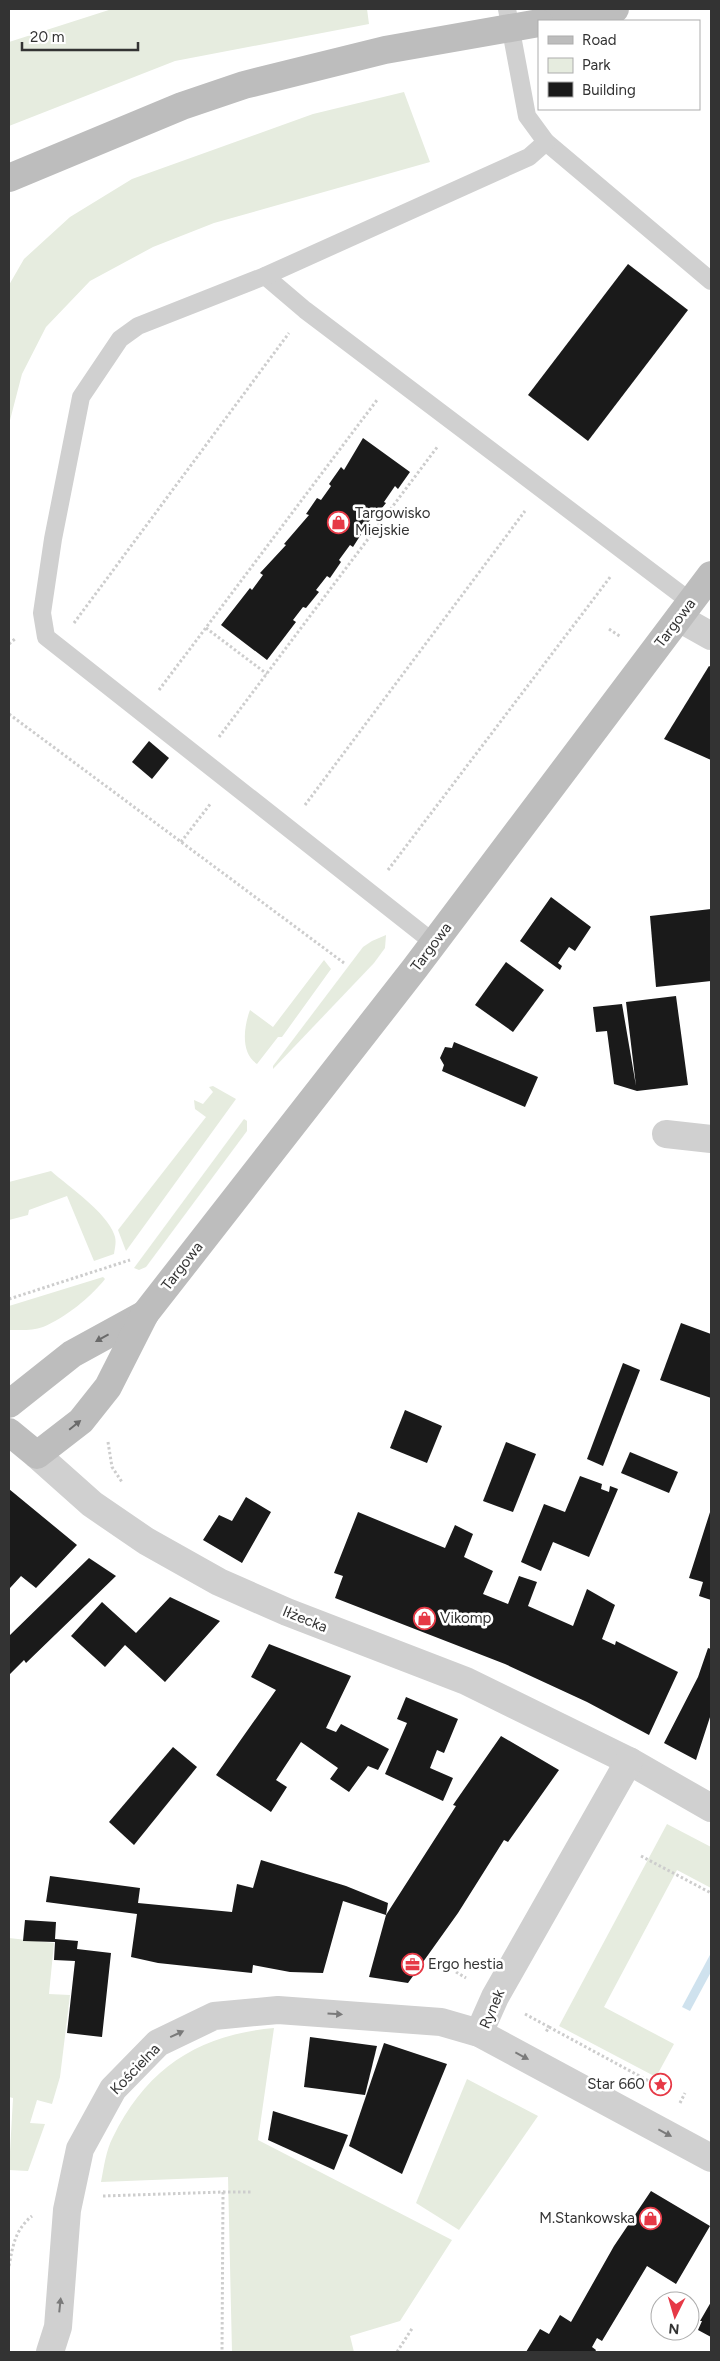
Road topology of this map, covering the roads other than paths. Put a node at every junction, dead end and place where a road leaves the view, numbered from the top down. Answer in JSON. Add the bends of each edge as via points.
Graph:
{"nodes":[{"id":1,"x":507,"y":9,"type":"edge"},
{"id":2,"x":615,"y":9,"type":"edge"},
{"id":3,"x":552,"y":20,"type":"edge"},
{"id":4,"x":538,"y":22,"type":"edge"},
{"id":5,"x":546,"y":142,"type":"junction"},
{"id":6,"x":10,"y":179,"type":"edge"},
{"id":7,"x":265,"y":276,"type":"junction"},
{"id":8,"x":711,"y":281,"type":"edge"},
{"id":9,"x":711,"y":575,"type":"edge"},
{"id":10,"x":685,"y":610,"type":"junction"},
{"id":11,"x":711,"y":636,"type":"edge"},
{"id":12,"x":434,"y":943,"type":"junction"},
{"id":13,"x":666,"y":1134,"type":"dead end"},
{"id":14,"x":711,"y":1139,"type":"edge"},
{"id":15,"x":144,"y":1314,"type":"junction"},
{"id":16,"x":9,"y":1404,"type":"edge"},
{"id":17,"x":9,"y":1432,"type":"edge"},
{"id":18,"x":37,"y":1455,"type":"junction"},
{"id":19,"x":629,"y":1761,"type":"junction"},
{"id":20,"x":711,"y":1808,"type":"edge"},
{"id":21,"x":479,"y":2033,"type":"junction"},
{"id":22,"x":711,"y":2158,"type":"edge"},
{"id":23,"x":50,"y":2352,"type":"edge"}],
"edges":[{"from":1,"to":5,"type":"lane","via":[[527,116]]},
{"from":2,"to":3,"type":"street"},
{"from":4,"to":6,"type":"street","via":[[385,50],[244,85],[182,106]]},
{"from":5,"to":7,"type":"lane","via":[[529,157]]},
{"from":5,"to":8,"type":"lane"},
{"from":7,"to":10,"type":"lane","via":[[305,310],[628,554]]},
{"from":7,"to":12,"type":"lane","via":[[138,326],[120,339],[81,397],[42,613],[46,637]]},
{"from":9,"to":10,"type":"street","name":"Targowa"},
{"from":10,"to":11,"type":"street"},
{"from":10,"to":12,"type":"street","name":"Targowa"},
{"from":12,"to":15,"type":"street","name":"Targowa"},
{"from":13,"to":14,"type":"street"},
{"from":15,"to":16,"type":"street","name":"Targowa","one_way":true,"via":[[72,1354]]},
{"from":18,"to":15,"type":"street","name":"Targowa","one_way":true,"via":[[81,1421],[108,1387]]},
{"from":17,"to":18,"type":"street","name":"Iłżecka"},
{"from":18,"to":19,"type":"street","name":"Iłżecka","via":[[92,1504],[146,1541],[218,1582],[466,1681]]},
{"from":19,"to":20,"type":"street"},
{"from":19,"to":21,"type":"street","name":"Rynek","via":[[495,1997]]},
{"from":21,"to":22,"type":"street","name":"Rynek","one_way":true},
{"from":23,"to":21,"type":"street","name":"Kościelna","one_way":true,"via":[[58,2327],[67,2210],[80,2149],[113,2089],[158,2043],[214,2016],[278,2010],[441,2022]]}]}
